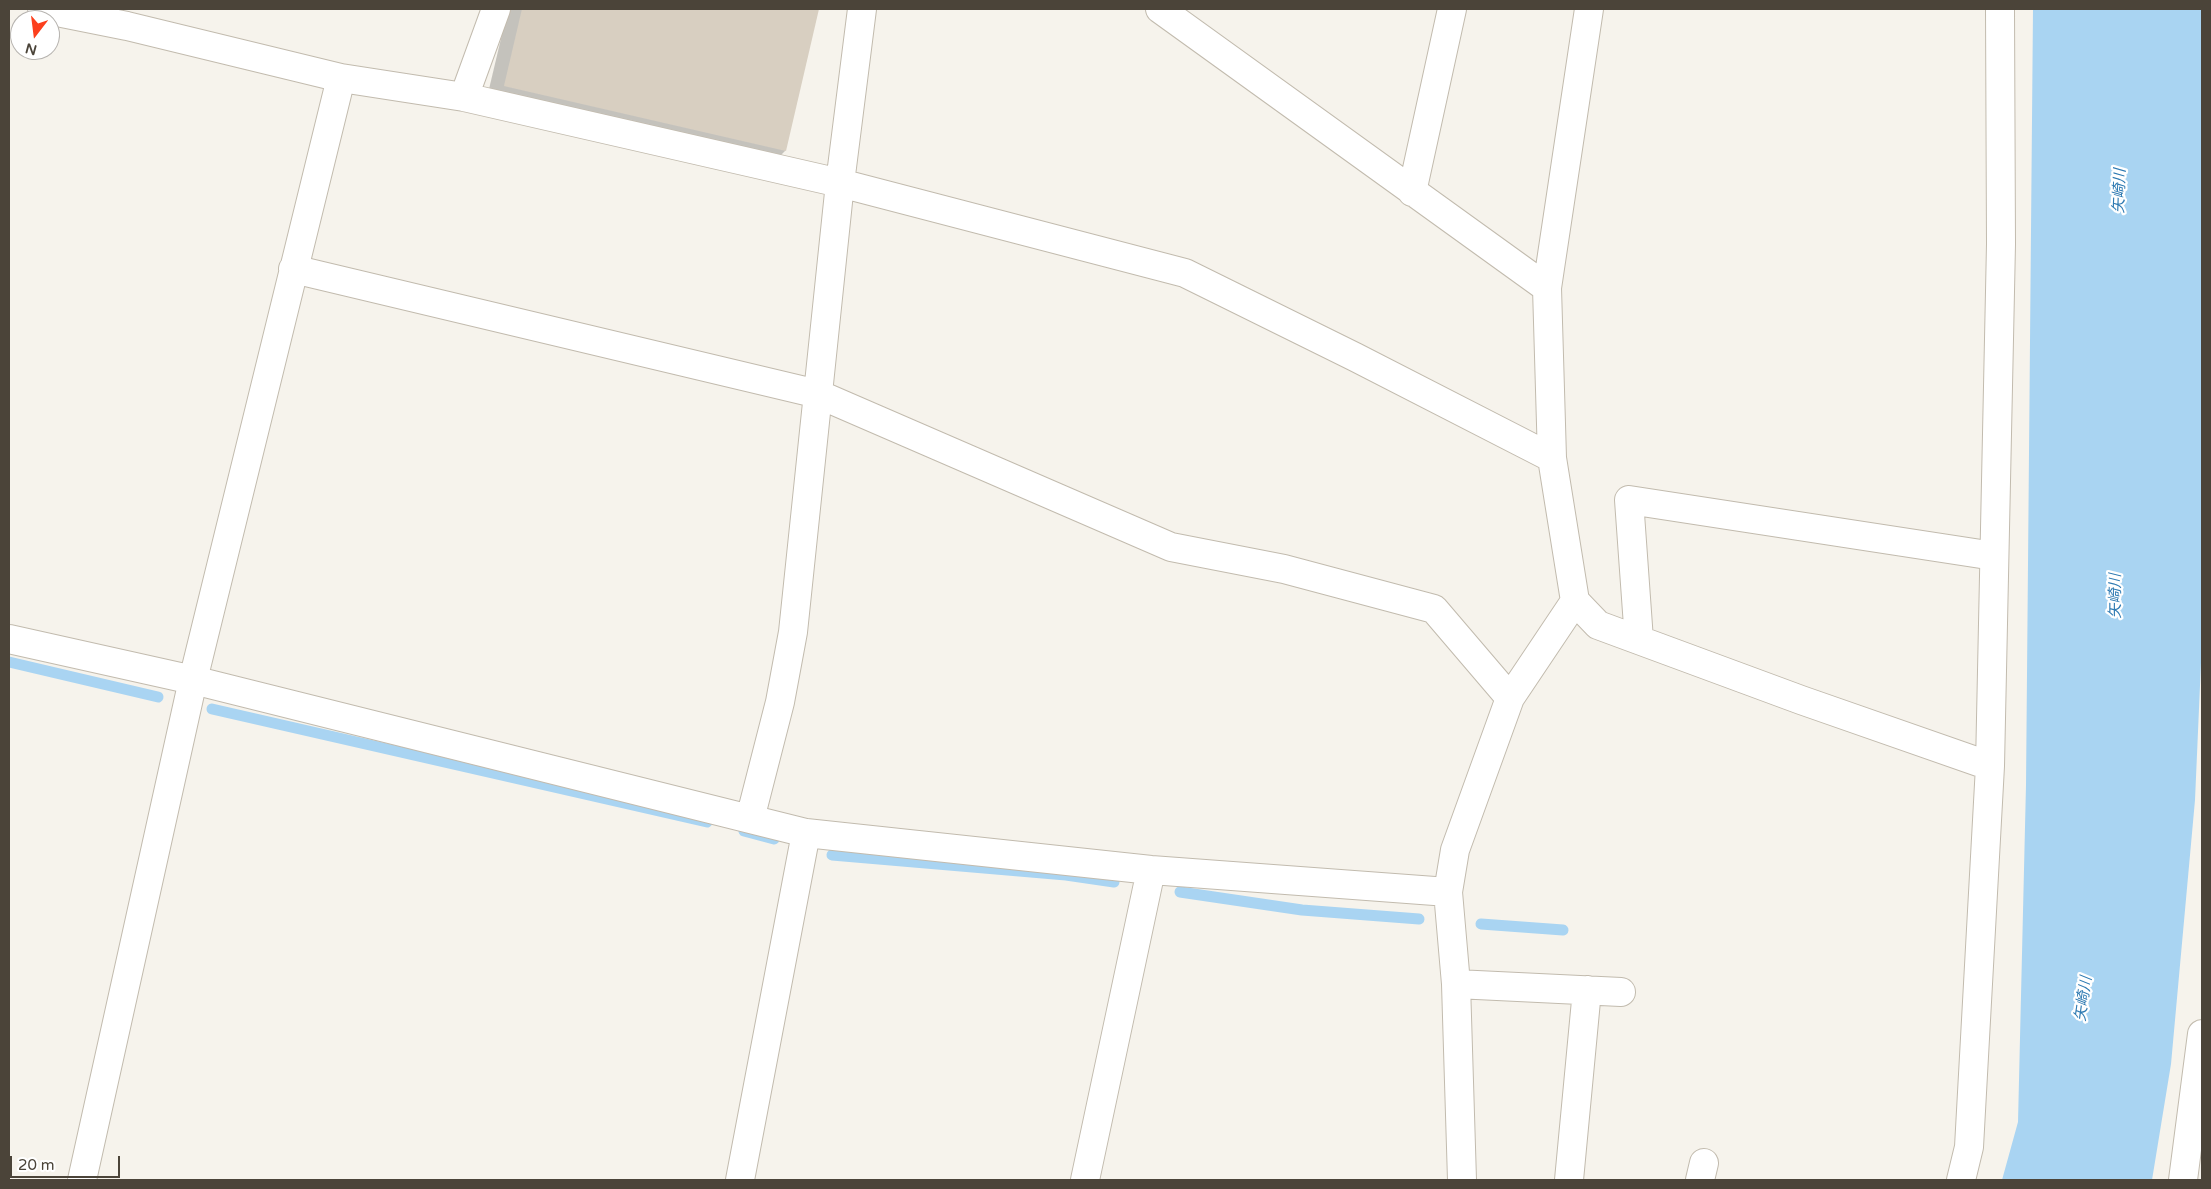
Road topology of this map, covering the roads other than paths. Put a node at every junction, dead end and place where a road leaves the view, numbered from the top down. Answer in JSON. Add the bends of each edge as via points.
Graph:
{"nodes":[{"id":1,"x":42,"y":9,"type":"edge"},
{"id":2,"x":496,"y":9,"type":"edge"},
{"id":3,"x":862,"y":9,"type":"edge"},
{"id":4,"x":1160,"y":9,"type":"edge"},
{"id":5,"x":1452,"y":9,"type":"edge"},
{"id":6,"x":1589,"y":9,"type":"edge"},
{"id":7,"x":2000,"y":9,"type":"edge"},
{"id":8,"x":341,"y":78,"type":"junction"},
{"id":9,"x":464,"y":97,"type":"junction"},
{"id":10,"x":840,"y":183,"type":"junction"},
{"id":11,"x":1412,"y":192,"type":"junction"},
{"id":12,"x":293,"y":269,"type":"junction"},
{"id":13,"x":1547,"y":288,"type":"junction"},
{"id":14,"x":818,"y":394,"type":"junction"},
{"id":15,"x":1552,"y":458,"type":"junction"},
{"id":16,"x":1994,"y":556,"type":"junction"},
{"id":17,"x":1575,"y":602,"type":"junction"},
{"id":18,"x":9,"y":639,"type":"edge"},
{"id":19,"x":1639,"y":640,"type":"junction"},
{"id":20,"x":193,"y":680,"type":"junction"},
{"id":21,"x":1510,"y":698,"type":"junction"},
{"id":22,"x":1990,"y":766,"type":"junction"},
{"id":23,"x":750,"y":819,"type":"junction"},
{"id":24,"x":806,"y":833,"type":"junction"},
{"id":25,"x":1151,"y":870,"type":"junction"},
{"id":26,"x":1448,"y":892,"type":"junction"},
{"id":27,"x":1456,"y":984,"type":"junction"},
{"id":28,"x":1588,"y":990,"type":"junction"},
{"id":29,"x":1621,"y":992,"type":"dead end"},
{"id":30,"x":2202,"y":1034,"type":"edge"},
{"id":31,"x":82,"y":1180,"type":"edge"},
{"id":32,"x":740,"y":1180,"type":"edge"},
{"id":33,"x":1085,"y":1180,"type":"edge"},
{"id":34,"x":1462,"y":1180,"type":"edge"},
{"id":35,"x":1568,"y":1180,"type":"edge"},
{"id":36,"x":1961,"y":1180,"type":"edge"},
{"id":37,"x":2183,"y":1180,"type":"edge"}],
"edges":[{"from":1,"to":8,"type":"street","via":[[127,26]]},
{"from":2,"to":9,"type":"street"},
{"from":3,"to":10,"type":"street"},
{"from":4,"to":11,"type":"street"},
{"from":5,"to":11,"type":"street"},
{"from":6,"to":13,"type":"street"},
{"from":7,"to":16,"type":"street","via":[[2001,244]]},
{"from":8,"to":9,"type":"street"},
{"from":8,"to":12,"type":"street"},
{"from":9,"to":10,"type":"street"},
{"from":10,"to":14,"type":"street"},
{"from":10,"to":15,"type":"street","via":[[1185,273]]},
{"from":11,"to":13,"type":"street"},
{"from":12,"to":14,"type":"street"},
{"from":12,"to":20,"type":"street"},
{"from":13,"to":15,"type":"street"},
{"from":14,"to":21,"type":"street","via":[[1171,548],[1284,569],[1434,609]]},
{"from":14,"to":23,"type":"street","via":[[793,632],[780,702]]},
{"from":15,"to":17,"type":"street"},
{"from":16,"to":19,"type":"street","via":[[1629,500]]},
{"from":16,"to":22,"type":"street"},
{"from":17,"to":19,"type":"street","via":[[1598,624]]},
{"from":17,"to":21,"type":"street"},
{"from":18,"to":20,"type":"street"},
{"from":19,"to":22,"type":"street"},
{"from":20,"to":23,"type":"street"},
{"from":20,"to":31,"type":"street"},
{"from":21,"to":26,"type":"street","via":[[1455,850]]},
{"from":22,"to":36,"type":"street","via":[[1969,1147]]},
{"from":23,"to":24,"type":"street"},
{"from":24,"to":25,"type":"street"},
{"from":24,"to":32,"type":"street"},
{"from":25,"to":26,"type":"street"},
{"from":25,"to":33,"type":"street"},
{"from":26,"to":27,"type":"street"},
{"from":27,"to":28,"type":"street"},
{"from":27,"to":34,"type":"street"},
{"from":28,"to":29,"type":"street"},
{"from":28,"to":35,"type":"street"},
{"from":30,"to":37,"type":"street"}]}
